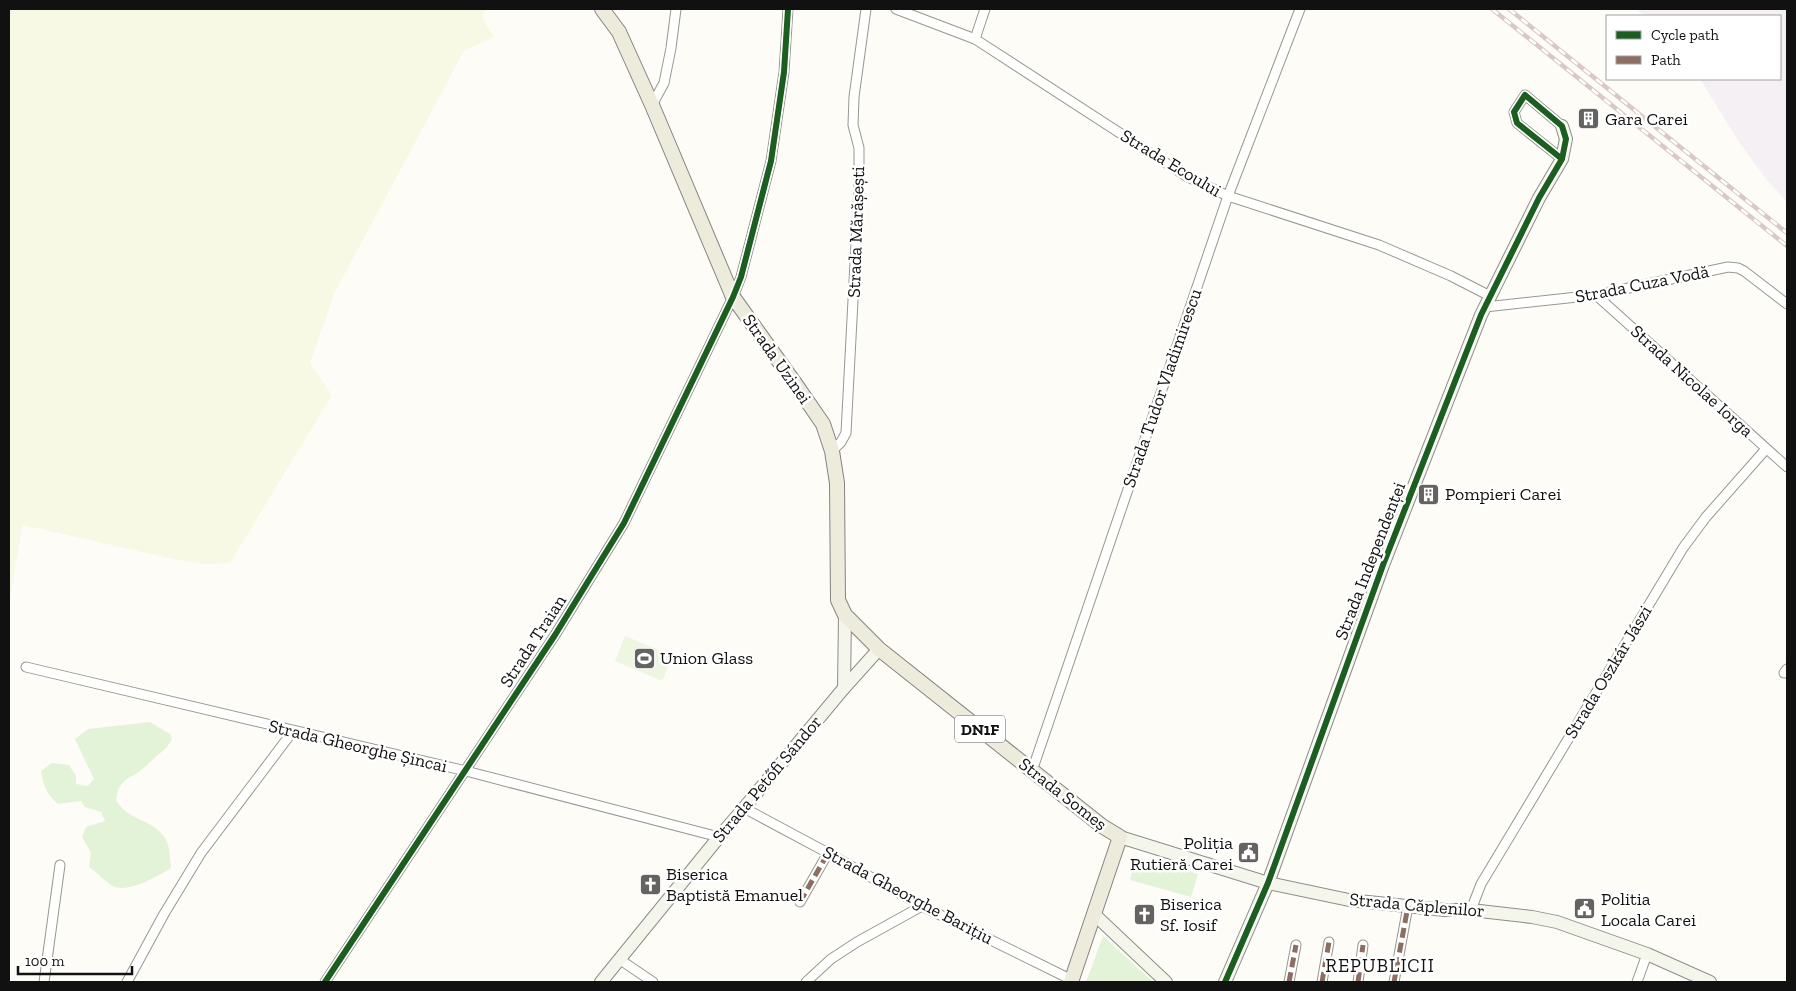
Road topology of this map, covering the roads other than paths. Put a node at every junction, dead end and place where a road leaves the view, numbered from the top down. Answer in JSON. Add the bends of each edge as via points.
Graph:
{"nodes":[{"id":1,"x":602,"y":9,"type":"edge"},
{"id":2,"x":676,"y":9,"type":"edge"},
{"id":3,"x":788,"y":9,"type":"edge"},
{"id":4,"x":866,"y":9,"type":"edge"},
{"id":5,"x":896,"y":9,"type":"edge"},
{"id":6,"x":985,"y":9,"type":"edge"},
{"id":7,"x":1300,"y":9,"type":"edge"},
{"id":8,"x":975,"y":39,"type":"junction"},
{"id":9,"x":652,"y":105,"type":"junction"},
{"id":10,"x":1562,"y":126,"type":"joint"},
{"id":11,"x":1562,"y":159,"type":"junction"},
{"id":12,"x":1228,"y":196,"type":"junction"},
{"id":13,"x":1596,"y":295,"type":"junction"},
{"id":14,"x":733,"y":298,"type":"junction"},
{"id":15,"x":1487,"y":301,"type":"junction"},
{"id":16,"x":1787,"y":304,"type":"edge"},
{"id":17,"x":1766,"y":449,"type":"junction"},
{"id":18,"x":832,"y":451,"type":"junction"},
{"id":19,"x":1787,"y":468,"type":"edge"},
{"id":20,"x":845,"y":615,"type":"junction"},
{"id":21,"x":879,"y":648,"type":"junction"},
{"id":22,"x":26,"y":667,"type":"dead end"},
{"id":23,"x":844,"y":688,"type":"junction"},
{"id":24,"x":293,"y":731,"type":"junction"},
{"id":25,"x":466,"y":771,"type":"junction"},
{"id":26,"x":1032,"y":771,"type":"junction"},
{"id":27,"x":744,"y":808,"type":"junction"},
{"id":28,"x":718,"y":837,"type":"junction"},
{"id":29,"x":1120,"y":838,"type":"junction"},
{"id":30,"x":828,"y":853,"type":"junction"},
{"id":31,"x":60,"y":865,"type":"dead end"},
{"id":32,"x":1268,"y":883,"type":"junction"},
{"id":33,"x":800,"y":902,"type":"dead end"},
{"id":34,"x":922,"y":906,"type":"junction"},
{"id":35,"x":1408,"y":906,"type":"junction"},
{"id":36,"x":1471,"y":910,"type":"junction"},
{"id":37,"x":1095,"y":915,"type":"junction"},
{"id":38,"x":1329,"y":942,"type":"dead end"},
{"id":39,"x":1296,"y":945,"type":"dead end"},
{"id":40,"x":1363,"y":946,"type":"dead end"},
{"id":41,"x":1647,"y":954,"type":"junction"},
{"id":42,"x":620,"y":959,"type":"junction"},
{"id":43,"x":1072,"y":981,"type":"edge"},
{"id":44,"x":44,"y":982,"type":"edge"},
{"id":45,"x":127,"y":982,"type":"edge"},
{"id":46,"x":325,"y":982,"type":"edge"},
{"id":47,"x":601,"y":982,"type":"edge"},
{"id":48,"x":653,"y":982,"type":"edge"},
{"id":49,"x":806,"y":982,"type":"edge"},
{"id":50,"x":1166,"y":982,"type":"edge"},
{"id":51,"x":1225,"y":982,"type":"edge"},
{"id":52,"x":1289,"y":982,"type":"edge"},
{"id":53,"x":1322,"y":982,"type":"edge"},
{"id":54,"x":1358,"y":982,"type":"edge"},
{"id":55,"x":1394,"y":982,"type":"edge"},
{"id":56,"x":1637,"y":982,"type":"edge"},
{"id":57,"x":1710,"y":982,"type":"edge"}],
"edges":[{"from":1,"to":9,"type":"main road","name":"Strada Uzinei","number":"DN1F","via":[[619,32]]},
{"from":2,"to":9,"type":"street","via":[[664,83]]},
{"from":3,"to":14,"type":"street","name":"Strada Traian","via":[[784,72],[771,161]]},
{"from":4,"to":18,"type":"street","name":"Strada Mărășești","via":[[854,97],[853,125],[859,148],[859,186],[846,433]]},
{"from":5,"to":8,"type":"street","name":"Strada Ecoului"},
{"from":6,"to":8,"type":"street"},
{"from":7,"to":12,"type":"street","name":"Strada Tudor Vladimirescu"},
{"from":8,"to":12,"type":"street","name":"Strada Ecoului","via":[[1186,176]]},
{"from":9,"to":14,"type":"main road","name":"Strada Uzinei","number":"DN1F"},
{"from":10,"to":11,"type":"main road","name":"Strada Independenței","via":[[1566,138]]},
{"from":10,"to":11,"type":"street","name":"Strada Independenței","via":[[1525,95],[1514,112],[1517,122]]},
{"from":11,"to":15,"type":"main road","name":"Strada Independenței"},
{"from":12,"to":15,"type":"street","name":"Strada Ecoului","via":[[1379,245]]},
{"from":12,"to":26,"type":"street","name":"Strada Tudor Vladimirescu"},
{"from":13,"to":15,"type":"street","name":"Strada Cuza Vodă"},
{"from":13,"to":16,"type":"street","name":"Strada Cuza Vodă","via":[[1728,267],[1744,271]]},
{"from":13,"to":17,"type":"street","name":"Strada Nicolae Iorga"},
{"from":14,"to":18,"type":"main road","name":"Strada Uzinei","number":"DN1F","via":[[823,424]]},
{"from":14,"to":25,"type":"street","name":"Strada Traian","via":[[624,523]]},
{"from":15,"to":32,"type":"main road","name":"Strada Independenței","via":[[1383,564]]},
{"from":17,"to":19,"type":"street","name":"Strada Nicolae Iorga"},
{"from":17,"to":36,"type":"street","name":"Strada Oszkár Jászi","via":[[1683,548],[1481,884]]},
{"from":18,"to":20,"type":"main road","name":"Strada Uzinei","number":"DN1F","via":[[837,483],[838,600]]},
{"from":20,"to":21,"type":"main road","name":"Strada Someș","number":"DN1F"},
{"from":20,"to":23,"type":"main road"},
{"from":21,"to":23,"type":"main road","name":"Strada Petőfi Sándor"},
{"from":21,"to":26,"type":"main road","name":"Strada Someș","number":"DN1F"},
{"from":22,"to":24,"type":"street","name":"Strada Gheorghe Șincai"},
{"from":23,"to":27,"type":"main road","name":"Strada Petőfi Sándor"},
{"from":24,"to":25,"type":"street","name":"Strada Gheorghe Șincai"},
{"from":24,"to":45,"type":"street","via":[[201,853]]},
{"from":25,"to":28,"type":"street","name":"Strada Gheorghe Șincai"},
{"from":25,"to":46,"type":"street","name":"Strada Traian"},
{"from":26,"to":29,"type":"main road","name":"Strada Someș","number":"DN1F"},
{"from":27,"to":28,"type":"main road","name":"Strada Petőfi Sándor"},
{"from":27,"to":30,"type":"street","name":"Strada Gheorghe Barițiu"},
{"from":28,"to":42,"type":"main road","name":"Strada Petőfi Sándor"},
{"from":29,"to":32,"type":"main road","name":"Strada Căplenilor"},
{"from":29,"to":37,"type":"main road"},
{"from":30,"to":33,"type":"street"},
{"from":30,"to":34,"type":"street","name":"Strada Gheorghe Barițiu"},
{"from":31,"to":44,"type":"street"},
{"from":32,"to":35,"type":"main road","name":"Strada Căplenilor","via":[[1349,900]]},
{"from":32,"to":51,"type":"main road","name":"Strada Independenței"},
{"from":34,"to":43,"type":"street","name":"Strada Gheorghe Barițiu"},
{"from":34,"to":49,"type":"street","via":[[850,946]]},
{"from":35,"to":36,"type":"main road","name":"Strada Căplenilor"},
{"from":35,"to":55,"type":"street"},
{"from":36,"to":41,"type":"main road","name":"Strada Căplenilor","via":[[1557,922]]},
{"from":37,"to":43,"type":"main road"},
{"from":37,"to":50,"type":"main road"},
{"from":38,"to":53,"type":"street"},
{"from":39,"to":52,"type":"street"},
{"from":40,"to":54,"type":"street"},
{"from":41,"to":56,"type":"street"},
{"from":41,"to":57,"type":"main road","name":"Strada Căplenilor"},
{"from":42,"to":47,"type":"main road","name":"Strada Petőfi Sándor"},
{"from":42,"to":48,"type":"street"}]}
